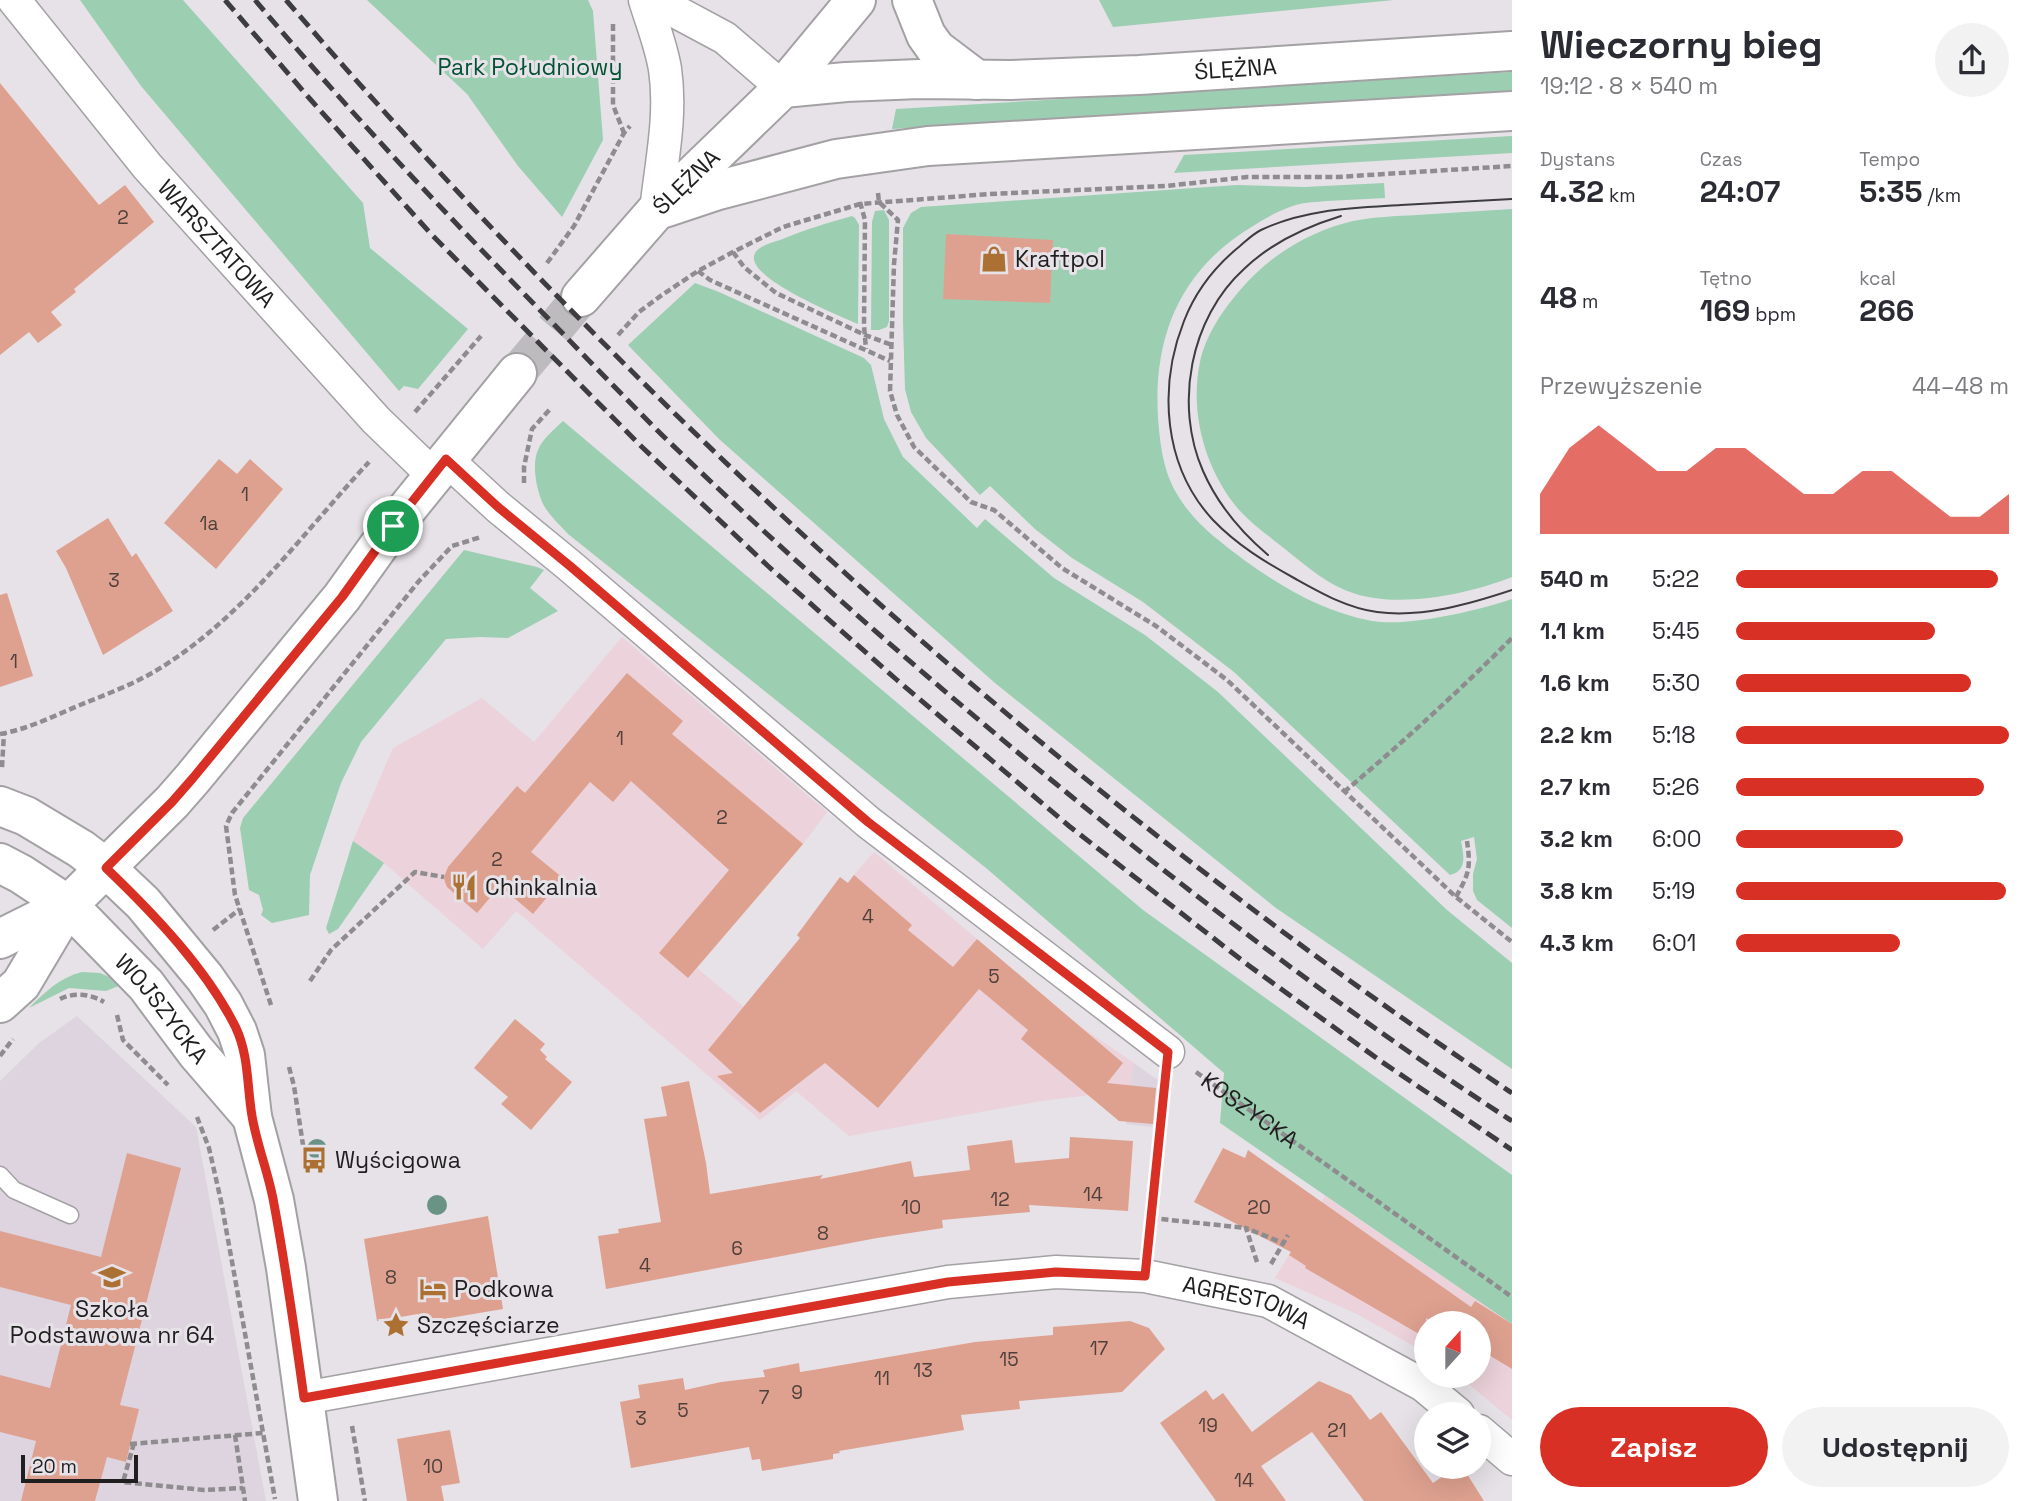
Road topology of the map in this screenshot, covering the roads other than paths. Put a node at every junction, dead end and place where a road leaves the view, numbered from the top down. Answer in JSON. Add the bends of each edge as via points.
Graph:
{"nodes":[{"id":1,"x":14,"y":0,"type":"edge"},
{"id":2,"x":645,"y":0,"type":"edge"},
{"id":3,"x":654,"y":0,"type":"edge"},
{"id":4,"x":856,"y":0,"type":"edge"},
{"id":5,"x":912,"y":0,"type":"edge"},
{"id":6,"x":1512,"y":51,"type":"edge"},
{"id":7,"x":977,"y":80,"type":"junction"},
{"id":8,"x":783,"y":88,"type":"junction"},
{"id":9,"x":1512,"y":111,"type":"edge"},
{"id":10,"x":656,"y":211,"type":"junction"},
{"id":11,"x":581,"y":297,"type":"tunnel mouth"},
{"id":12,"x":517,"y":373,"type":"tunnel mouth"},
{"id":13,"x":440,"y":467,"type":"junction"},
{"id":14,"x":0,"y":806,"type":"edge"},
{"id":15,"x":0,"y":863,"type":"edge"},
{"id":16,"x":106,"y":868,"type":"junction"},
{"id":17,"x":68,"y":905,"type":"junction"},
{"id":18,"x":0,"y":939,"type":"edge"},
{"id":19,"x":0,"y":1003,"type":"edge"},
{"id":20,"x":1168,"y":1052,"type":"road end"},
{"id":21,"x":252,"y":1117,"type":"junction"},
{"id":22,"x":0,"y":1175,"type":"edge"},
{"id":23,"x":70,"y":1215,"type":"dead end"},
{"id":24,"x":304,"y":1398,"type":"junction"},
{"id":25,"x":1444,"y":1402,"type":"edge"},
{"id":26,"x":1491,"y":1442,"type":"edge"},
{"id":27,"x":1512,"y":1459,"type":"edge"},
{"id":28,"x":318,"y":1501,"type":"edge"}],
"edges":[{"from":1,"to":13,"type":"street","name":"WARSZTATOWA","via":[[147,166],[392,437]]},
{"from":2,"to":10,"type":"street","via":[[661,47],[667,95]]},
{"from":3,"to":8,"type":"street","via":[[725,38]]},
{"from":4,"to":8,"type":"main road"},
{"from":5,"to":7,"type":"main road","via":[[936,49]]},
{"from":6,"to":7,"type":"main road","name":"ŚLĘŻNA","via":[[1139,75]]},
{"from":7,"to":8,"type":"main road","name":"ŚLĘŻNA","via":[[865,81]]},
{"from":8,"to":10,"type":"main road","name":"ŚLĘŻNA"},
{"from":9,"to":10,"type":"main road","name":"ŚLĘŻNA","via":[[928,146],[836,159]]},
{"from":10,"to":11,"type":"main road"},
{"from":12,"to":13,"type":"main road"},
{"from":13,"to":16,"type":"main road","via":[[342,597],[193,778]]},
{"from":13,"to":20,"type":"street","via":[[570,566],[868,822]]},
{"from":14,"to":16,"type":"main road","name":"WOJSZYCKA","via":[[54,831]]},
{"from":15,"to":17,"type":"main road","name":"WOJSZYCKA"},
{"from":16,"to":17,"type":"main road"},
{"from":16,"to":21,"type":"main road","name":"WOJSZYCKA","via":[[143,904],[223,1004],[245,1055]]},
{"from":17,"to":18,"type":"main road"},
{"from":17,"to":19,"type":"main road","via":[[21,984]]},
{"from":17,"to":21,"type":"main road","name":"WOJSZYCKA","via":[[146,985]]},
{"from":21,"to":24,"type":"main road","name":"WOJSZYCKA","via":[[274,1200]]},
{"from":22,"to":23,"type":"lane","via":[[14,1190]]},
{"from":24,"to":25,"type":"street","name":"AGRESTOWA","via":[[948,1282],[1056,1272],[1145,1276],[1268,1301],[1423,1385]]},
{"from":24,"to":28,"type":"main road","name":"WOJSZYCKA"},
{"from":26,"to":27,"type":"street"}]}
